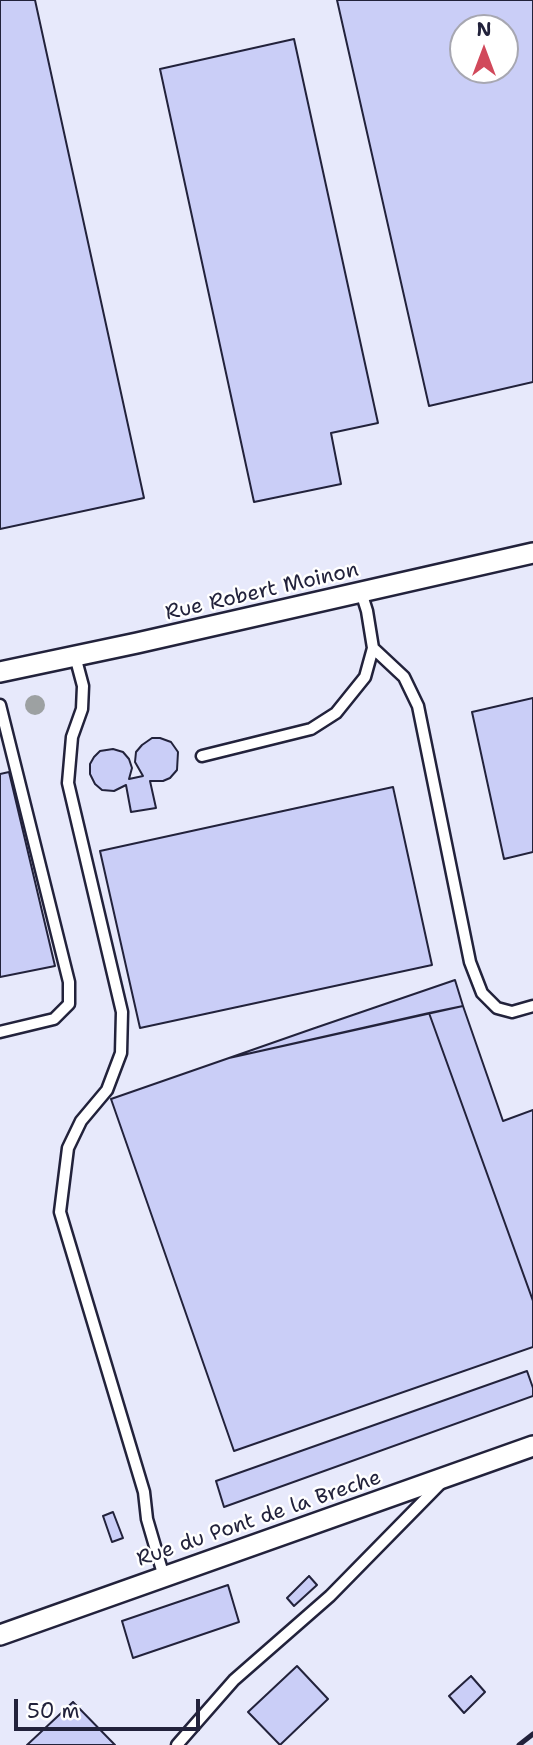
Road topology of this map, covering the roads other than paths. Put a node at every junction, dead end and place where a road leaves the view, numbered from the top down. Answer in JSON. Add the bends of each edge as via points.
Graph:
{"nodes":[{"id":1,"x":533,"y":553,"type":"edge"},
{"id":2,"x":361,"y":592,"type":"junction"},
{"id":3,"x":373,"y":649,"type":"junction"},
{"id":4,"x":75,"y":656,"type":"junction"},
{"id":5,"x":0,"y":672,"type":"edge"},
{"id":6,"x":0,"y":705,"type":"edge"},
{"id":7,"x":202,"y":756,"type":"dead end"},
{"id":8,"x":533,"y":1006,"type":"edge"},
{"id":9,"x":0,"y":1032,"type":"edge"},
{"id":10,"x":533,"y":1446,"type":"edge"},
{"id":11,"x":445,"y":1478,"type":"junction"},
{"id":12,"x":164,"y":1577,"type":"junction"},
{"id":13,"x":0,"y":1635,"type":"edge"},
{"id":14,"x":177,"y":1745,"type":"edge"}],
"edges":[{"from":1,"to":2,"type":"street","name":"Rue Robert Moinon"},
{"from":2,"to":3,"type":"lane"},
{"from":2,"to":4,"type":"street","name":"Rue Robert Moinon"},
{"from":3,"to":7,"type":"lane","via":[[365,677],[336,713],[311,729]]},
{"from":3,"to":8,"type":"lane","via":[[404,677],[418,706],[470,962],[482,993],[496,1008],[512,1012]]},
{"from":4,"to":5,"type":"street","name":"Rue Robert Moinon"},
{"from":4,"to":12,"type":"lane","via":[[83,686],[82,709],[72,737],[68,783],[121,1012],[121,1053],[107,1090],[81,1121],[68,1148],[60,1212],[144,1492]]},
{"from":6,"to":9,"type":"lane","via":[[69,982],[69,1004],[54,1019]]},
{"from":10,"to":11,"type":"street","name":"Rue du Pont de la Breche"},
{"from":11,"to":12,"type":"street","name":"Rue du Pont de la Breche"},
{"from":11,"to":14,"type":"lane","via":[[330,1596],[234,1680]]},
{"from":12,"to":13,"type":"street","name":"Rue du Pont de la Breche"}]}
